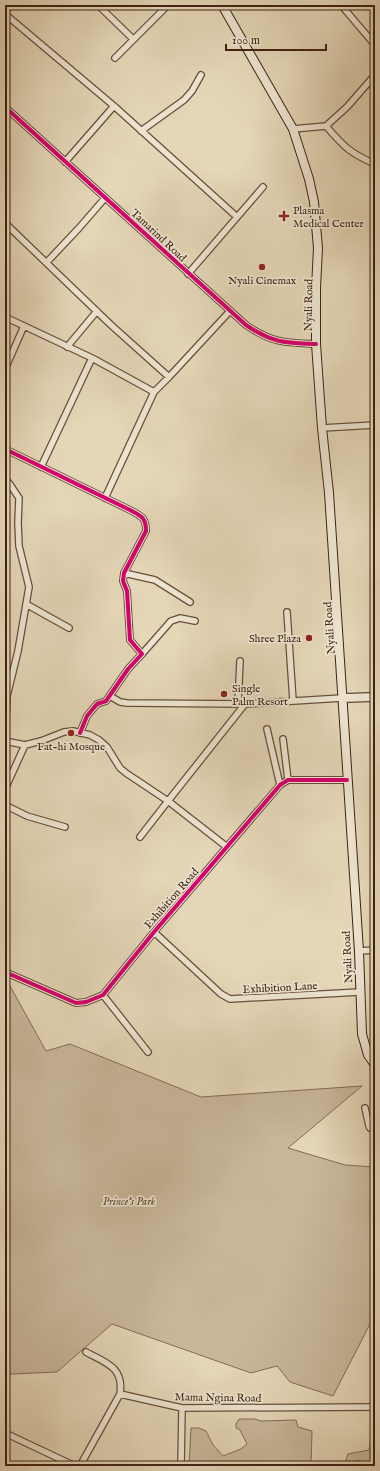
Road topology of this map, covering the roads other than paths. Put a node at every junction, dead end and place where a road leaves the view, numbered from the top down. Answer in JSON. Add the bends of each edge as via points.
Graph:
{"nodes":[{"id":1,"x":10,"y":5,"type":"edge"},
{"id":2,"x":98,"y":5,"type":"edge"},
{"id":3,"x":168,"y":5,"type":"edge"},
{"id":4,"x":222,"y":5,"type":"edge"},
{"id":5,"x":341,"y":5,"type":"edge"},
{"id":6,"x":5,"y":9,"type":"edge"},
{"id":7,"x":5,"y":14,"type":"edge"},
{"id":8,"x":133,"y":39,"type":"junction"},
{"id":9,"x":375,"y":45,"type":"edge"},
{"id":10,"x":115,"y":58,"type":"dead end"},
{"id":11,"x":201,"y":75,"type":"dead end"},
{"id":12,"x":375,"y":75,"type":"edge"},
{"id":13,"x":114,"y":106,"type":"junction"},
{"id":14,"x":5,"y":107,"type":"edge"},
{"id":15,"x":326,"y":126,"type":"junction"},
{"id":16,"x":293,"y":129,"type":"junction"},
{"id":17,"x":141,"y":131,"type":"junction"},
{"id":18,"x":65,"y":162,"type":"junction"},
{"id":19,"x":375,"y":164,"type":"edge"},
{"id":20,"x":263,"y":187,"type":"dead end"},
{"id":21,"x":105,"y":198,"type":"junction"},
{"id":22,"x":237,"y":217,"type":"junction"},
{"id":23,"x":5,"y":223,"type":"edge"},
{"id":24,"x":47,"y":262,"type":"junction"},
{"id":25,"x":188,"y":274,"type":"junction"},
{"id":26,"x":97,"y":311,"type":"junction"},
{"id":27,"x":230,"y":311,"type":"junction"},
{"id":28,"x":5,"y":317,"type":"edge"},
{"id":29,"x":24,"y":326,"type":"junction"},
{"id":30,"x":316,"y":344,"type":"junction"},
{"id":31,"x":67,"y":347,"type":"junction"},
{"id":32,"x":92,"y":358,"type":"junction"},
{"id":33,"x":5,"y":369,"type":"edge"},
{"id":34,"x":169,"y":377,"type":"junction"},
{"id":35,"x":154,"y":392,"type":"junction"},
{"id":36,"x":375,"y":425,"type":"edge"},
{"id":37,"x":322,"y":428,"type":"junction"},
{"id":38,"x":6,"y":452,"type":"edge"},
{"id":39,"x":41,"y":467,"type":"junction"},
{"id":40,"x":5,"y":480,"type":"edge"},
{"id":41,"x":105,"y":498,"type":"junction"},
{"id":42,"x":124,"y":573,"type":"junction"},
{"id":43,"x":190,"y":602,"type":"dead end"},
{"id":44,"x":26,"y":604,"type":"junction"},
{"id":45,"x":287,"y":612,"type":"dead end"},
{"id":46,"x":194,"y":621,"type":"dead end"},
{"id":47,"x":69,"y":628,"type":"dead end"},
{"id":48,"x":142,"y":654,"type":"junction"},
{"id":49,"x":240,"y":661,"type":"dead end"},
{"id":50,"x":110,"y":696,"type":"junction"},
{"id":51,"x":375,"y":697,"type":"edge"},
{"id":52,"x":342,"y":698,"type":"junction"},
{"id":53,"x":293,"y":701,"type":"junction"},
{"id":54,"x":238,"y":704,"type":"junction"},
{"id":55,"x":245,"y":704,"type":"junction"},
{"id":56,"x":267,"y":729,"type":"dead end"},
{"id":57,"x":80,"y":733,"type":"junction"},
{"id":58,"x":283,"y":739,"type":"dead end"},
{"id":59,"x":5,"y":740,"type":"edge"},
{"id":60,"x":25,"y":745,"type":"junction"},
{"id":61,"x":288,"y":780,"type":"junction"},
{"id":62,"x":347,"y":780,"type":"junction"},
{"id":63,"x":280,"y":785,"type":"junction"},
{"id":64,"x":5,"y":789,"type":"edge"},
{"id":65,"x":168,"y":801,"type":"junction"},
{"id":66,"x":5,"y":805,"type":"edge"},
{"id":67,"x":65,"y":827,"type":"dead end"},
{"id":68,"x":140,"y":837,"type":"dead end"},
{"id":69,"x":227,"y":847,"type":"junction"},
{"id":70,"x":154,"y":932,"type":"junction"},
{"id":71,"x":375,"y":950,"type":"edge"},
{"id":72,"x":359,"y":951,"type":"junction"},
{"id":73,"x":5,"y":972,"type":"edge"},
{"id":74,"x":360,"y":992,"type":"junction"},
{"id":75,"x":103,"y":995,"type":"junction"},
{"id":76,"x":148,"y":1052,"type":"dead end"},
{"id":77,"x":375,"y":1065,"type":"edge"},
{"id":78,"x":365,"y":1108,"type":"dead end"},
{"id":79,"x":375,"y":1129,"type":"edge"},
{"id":80,"x":86,"y":1352,"type":"dead end"},
{"id":81,"x":120,"y":1394,"type":"junction"},
{"id":82,"x":375,"y":1407,"type":"edge"},
{"id":83,"x":182,"y":1408,"type":"junction"},
{"id":84,"x":5,"y":1433,"type":"edge"},
{"id":85,"x":75,"y":1466,"type":"edge"},
{"id":86,"x":80,"y":1466,"type":"edge"},
{"id":87,"x":181,"y":1466,"type":"edge"}],
"edges":[{"from":1,"to":6,"type":"main road"},
{"from":2,"to":8,"type":"street"},
{"from":3,"to":8,"type":"street"},
{"from":4,"to":16,"type":"main road","name":"Nyali Road"},
{"from":5,"to":9,"type":"street"},
{"from":7,"to":13,"type":"street"},
{"from":8,"to":10,"type":"street"},
{"from":11,"to":17,"type":"street","via":[[184,100]]},
{"from":12,"to":15,"type":"street"},
{"from":13,"to":17,"type":"street"},
{"from":13,"to":18,"type":"street"},
{"from":14,"to":18,"type":"street","name":"Tamarind Road"},
{"from":15,"to":16,"type":"street"},
{"from":15,"to":19,"type":"street","via":[[342,146]]},
{"from":16,"to":30,"type":"main road","name":"Nyali Road","via":[[314,202],[318,248]]},
{"from":17,"to":22,"type":"street"},
{"from":18,"to":21,"type":"street","name":"Tamarind Road"},
{"from":20,"to":22,"type":"street"},
{"from":21,"to":24,"type":"street"},
{"from":21,"to":25,"type":"street","name":"Tamarind Road"},
{"from":22,"to":25,"type":"street"},
{"from":23,"to":24,"type":"street"},
{"from":24,"to":26,"type":"street"},
{"from":25,"to":27,"type":"street","name":"Tamarind Road"},
{"from":26,"to":31,"type":"street"},
{"from":26,"to":34,"type":"street"},
{"from":27,"to":30,"type":"street","name":"Tamarind Road","via":[[246,326],[270,339],[296,344]]},
{"from":27,"to":34,"type":"street"},
{"from":28,"to":29,"type":"street"},
{"from":29,"to":31,"type":"street"},
{"from":29,"to":33,"type":"street"},
{"from":30,"to":37,"type":"main road","name":"Nyali Road"},
{"from":31,"to":32,"type":"street"},
{"from":32,"to":35,"type":"street"},
{"from":32,"to":39,"type":"street"},
{"from":34,"to":35,"type":"street"},
{"from":35,"to":41,"type":"street"},
{"from":36,"to":37,"type":"street"},
{"from":37,"to":52,"type":"main road","name":"Nyali Road","via":[[329,493]]},
{"from":38,"to":39,"type":"street"},
{"from":39,"to":41,"type":"street"},
{"from":40,"to":44,"type":"street","via":[[10,483],[19,498],[19,546],[29,587]]},
{"from":41,"to":42,"type":"street","via":[[142,517],[146,523],[146,531]]},
{"from":42,"to":43,"type":"street","via":[[155,580]]},
{"from":42,"to":48,"type":"street","via":[[130,640]]},
{"from":44,"to":47,"type":"street"},
{"from":44,"to":59,"type":"street","via":[[7,696]]},
{"from":45,"to":53,"type":"street"},
{"from":46,"to":48,"type":"street","via":[[180,618],[171,621]]},
{"from":48,"to":50,"type":"street","via":[[128,669]]},
{"from":49,"to":54,"type":"street"},
{"from":50,"to":54,"type":"street","via":[[127,703]]},
{"from":50,"to":57,"type":"street","via":[[87,716]]},
{"from":51,"to":52,"type":"main road"},
{"from":52,"to":53,"type":"street"},
{"from":52,"to":62,"type":"main road","name":"Nyali Road"},
{"from":53,"to":55,"type":"street"},
{"from":54,"to":55,"type":"street"},
{"from":55,"to":65,"type":"street"},
{"from":56,"to":63,"type":"street"},
{"from":57,"to":60,"type":"street","via":[[64,732]]},
{"from":57,"to":65,"type":"street","via":[[99,740],[126,774]]},
{"from":58,"to":61,"type":"street"},
{"from":59,"to":60,"type":"street"},
{"from":60,"to":64,"type":"street"},
{"from":61,"to":62,"type":"street"},
{"from":61,"to":63,"type":"street","name":"Exhibition Road"},
{"from":62,"to":72,"type":"main road","name":"Nyali Road"},
{"from":63,"to":69,"type":"street","name":"Exhibition Road"},
{"from":65,"to":68,"type":"street"},
{"from":65,"to":69,"type":"street"},
{"from":66,"to":67,"type":"street","via":[[27,816]]},
{"from":69,"to":70,"type":"street","name":"Exhibition Road"},
{"from":70,"to":74,"type":"street","name":"Exhibition Lane","via":[[221,994],[230,999]]},
{"from":70,"to":75,"type":"street","name":"Exhibition Road"},
{"from":71,"to":72,"type":"street"},
{"from":72,"to":74,"type":"main road","name":"Nyali Road"},
{"from":73,"to":75,"type":"street","name":"Exhibition Road","via":[[76,1003]]},
{"from":74,"to":77,"type":"main road","name":"Nyali Road","via":[[362,1034],[368,1055]]},
{"from":75,"to":76,"type":"street"},
{"from":78,"to":79,"type":"street","via":[[369,1126]]},
{"from":80,"to":81,"type":"street","via":[[117,1372],[122,1384]]},
{"from":81,"to":83,"type":"street","name":"Mama Ngina Road"},
{"from":81,"to":86,"type":"street"},
{"from":82,"to":83,"type":"street","name":"Mama Ngina Road"},
{"from":83,"to":87,"type":"street"},
{"from":84,"to":85,"type":"street"}]}
